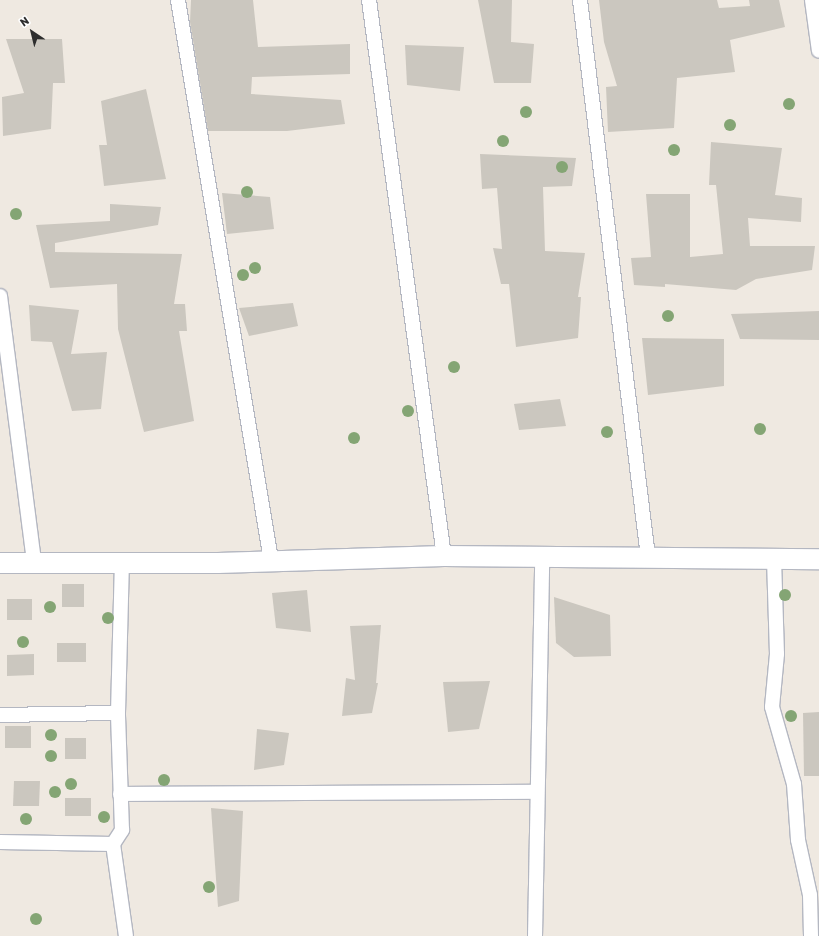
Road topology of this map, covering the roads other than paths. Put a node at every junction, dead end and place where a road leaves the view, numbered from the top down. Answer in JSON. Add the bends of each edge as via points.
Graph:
{"nodes":[{"id":1,"x":178,"y":0,"type":"edge"},
{"id":2,"x":369,"y":0,"type":"edge"},
{"id":3,"x":580,"y":0,"type":"edge"},
{"id":4,"x":812,"y":0,"type":"edge"},
{"id":5,"x":819,"y":51,"type":"edge"},
{"id":6,"x":0,"y":296,"type":"edge"},
{"id":7,"x":444,"y":556,"type":"junction"},
{"id":8,"x":542,"y":557,"type":"junction"},
{"id":9,"x":648,"y":558,"type":"junction"},
{"id":10,"x":774,"y":559,"type":"junction"},
{"id":11,"x":819,"y":559,"type":"edge"},
{"id":12,"x":271,"y":560,"type":"junction"},
{"id":13,"x":122,"y":563,"type":"junction"},
{"id":14,"x":0,"y":564,"type":"edge"},
{"id":15,"x":34,"y":564,"type":"junction"},
{"id":16,"x":118,"y":713,"type":"junction"},
{"id":17,"x":0,"y":715,"type":"edge"},
{"id":18,"x":538,"y":792,"type":"junction"},
{"id":19,"x":120,"y":794,"type":"junction"},
{"id":20,"x":0,"y":842,"type":"edge"},
{"id":21,"x":113,"y":844,"type":"junction"},
{"id":22,"x":126,"y":936,"type":"edge"},
{"id":23,"x":535,"y":936,"type":"edge"},
{"id":24,"x":812,"y":936,"type":"edge"}],
"edges":[{"from":1,"to":12,"type":"street"},
{"from":2,"to":7,"type":"street"},
{"from":3,"to":9,"type":"street"},
{"from":4,"to":5,"type":"street"},
{"from":6,"to":15,"type":"street"},
{"from":7,"to":8,"type":"street"},
{"from":7,"to":12,"type":"street"},
{"from":8,"to":9,"type":"street"},
{"from":8,"to":18,"type":"street"},
{"from":9,"to":10,"type":"street"},
{"from":10,"to":11,"type":"street"},
{"from":10,"to":24,"type":"street","via":[[777,654],[772,707],[794,784],[798,840],[810,895]]},
{"from":12,"to":13,"type":"street"},
{"from":13,"to":15,"type":"street"},
{"from":13,"to":16,"type":"street"},
{"from":14,"to":15,"type":"street"},
{"from":16,"to":17,"type":"street"},
{"from":16,"to":19,"type":"street"},
{"from":18,"to":19,"type":"street"},
{"from":18,"to":23,"type":"street"},
{"from":19,"to":21,"type":"street","via":[[122,830]]},
{"from":20,"to":21,"type":"street"},
{"from":21,"to":22,"type":"street"}]}
